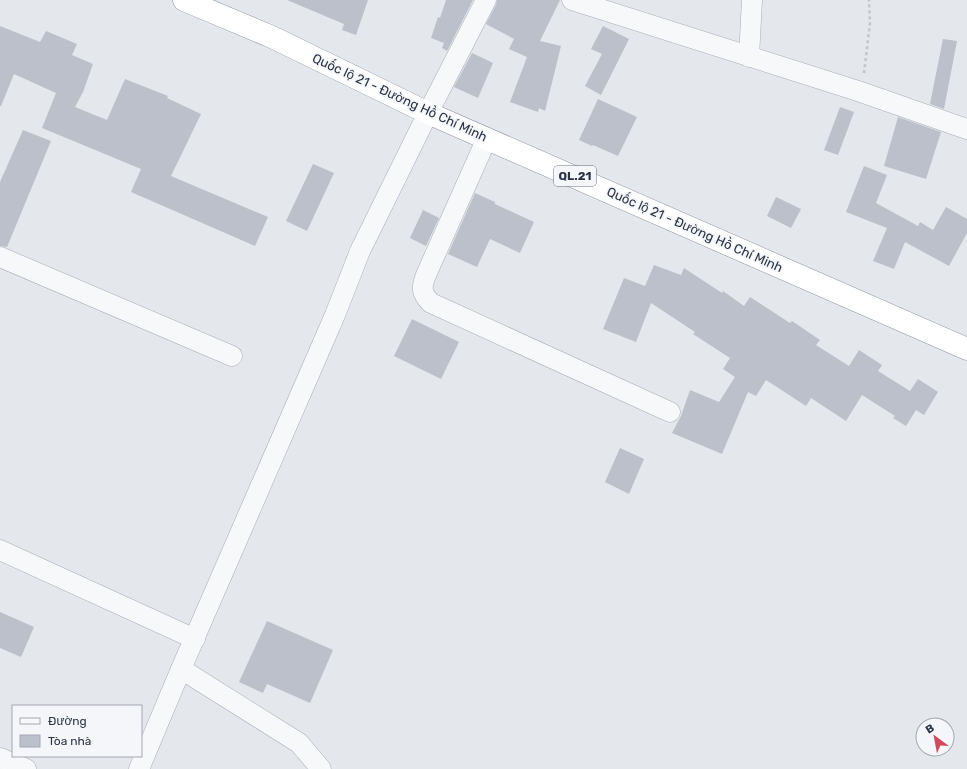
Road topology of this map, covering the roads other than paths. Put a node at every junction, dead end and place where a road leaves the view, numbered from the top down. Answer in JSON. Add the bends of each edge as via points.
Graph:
{"nodes":[{"id":1,"x":184,"y":0,"type":"edge"},
{"id":2,"x":486,"y":0,"type":"edge"},
{"id":3,"x":572,"y":0,"type":"edge"},
{"id":4,"x":752,"y":0,"type":"edge"},
{"id":5,"x":749,"y":57,"type":"junction"},
{"id":6,"x":428,"y":113,"type":"junction"},
{"id":7,"x":967,"y":129,"type":"edge"},
{"id":8,"x":487,"y":138,"type":"junction"},
{"id":9,"x":0,"y":257,"type":"edge"},
{"id":10,"x":967,"y":349,"type":"edge"},
{"id":11,"x":232,"y":356,"type":"dead end"},
{"id":12,"x":670,"y":412,"type":"dead end"},
{"id":13,"x":0,"y":550,"type":"edge"},
{"id":14,"x":195,"y":639,"type":"junction"},
{"id":15,"x":181,"y":669,"type":"junction"},
{"id":16,"x":0,"y":758,"type":"edge"},
{"id":17,"x":26,"y":769,"type":"edge"},
{"id":18,"x":139,"y":769,"type":"edge"},
{"id":19,"x":321,"y":769,"type":"edge"}],
"edges":[{"from":1,"to":6,"type":"highway","name":"Quốc lộ 21 - Đường Hồ Chí Minh","number":"QL.21","via":[[272,37]]},
{"from":2,"to":6,"type":"street"},
{"from":3,"to":5,"type":"street"},
{"from":4,"to":5,"type":"street"},
{"from":5,"to":7,"type":"street"},
{"from":6,"to":8,"type":"highway","name":"Quốc lộ 21 - Đường Hồ Chí Minh","number":"QL.21"},
{"from":6,"to":14,"type":"street","via":[[360,251],[335,315]]},
{"from":8,"to":10,"type":"highway","name":"Quốc lộ 21 - Đường Hồ Chí Minh","number":"QL.21"},
{"from":8,"to":12,"type":"street","via":[[426,275],[422,286],[426,298],[431,303]]},
{"from":9,"to":11,"type":"street"},
{"from":13,"to":14,"type":"street"},
{"from":14,"to":15,"type":"street"},
{"from":15,"to":18,"type":"street"},
{"from":15,"to":19,"type":"street","via":[[300,742]]},
{"from":16,"to":17,"type":"street"}]}
